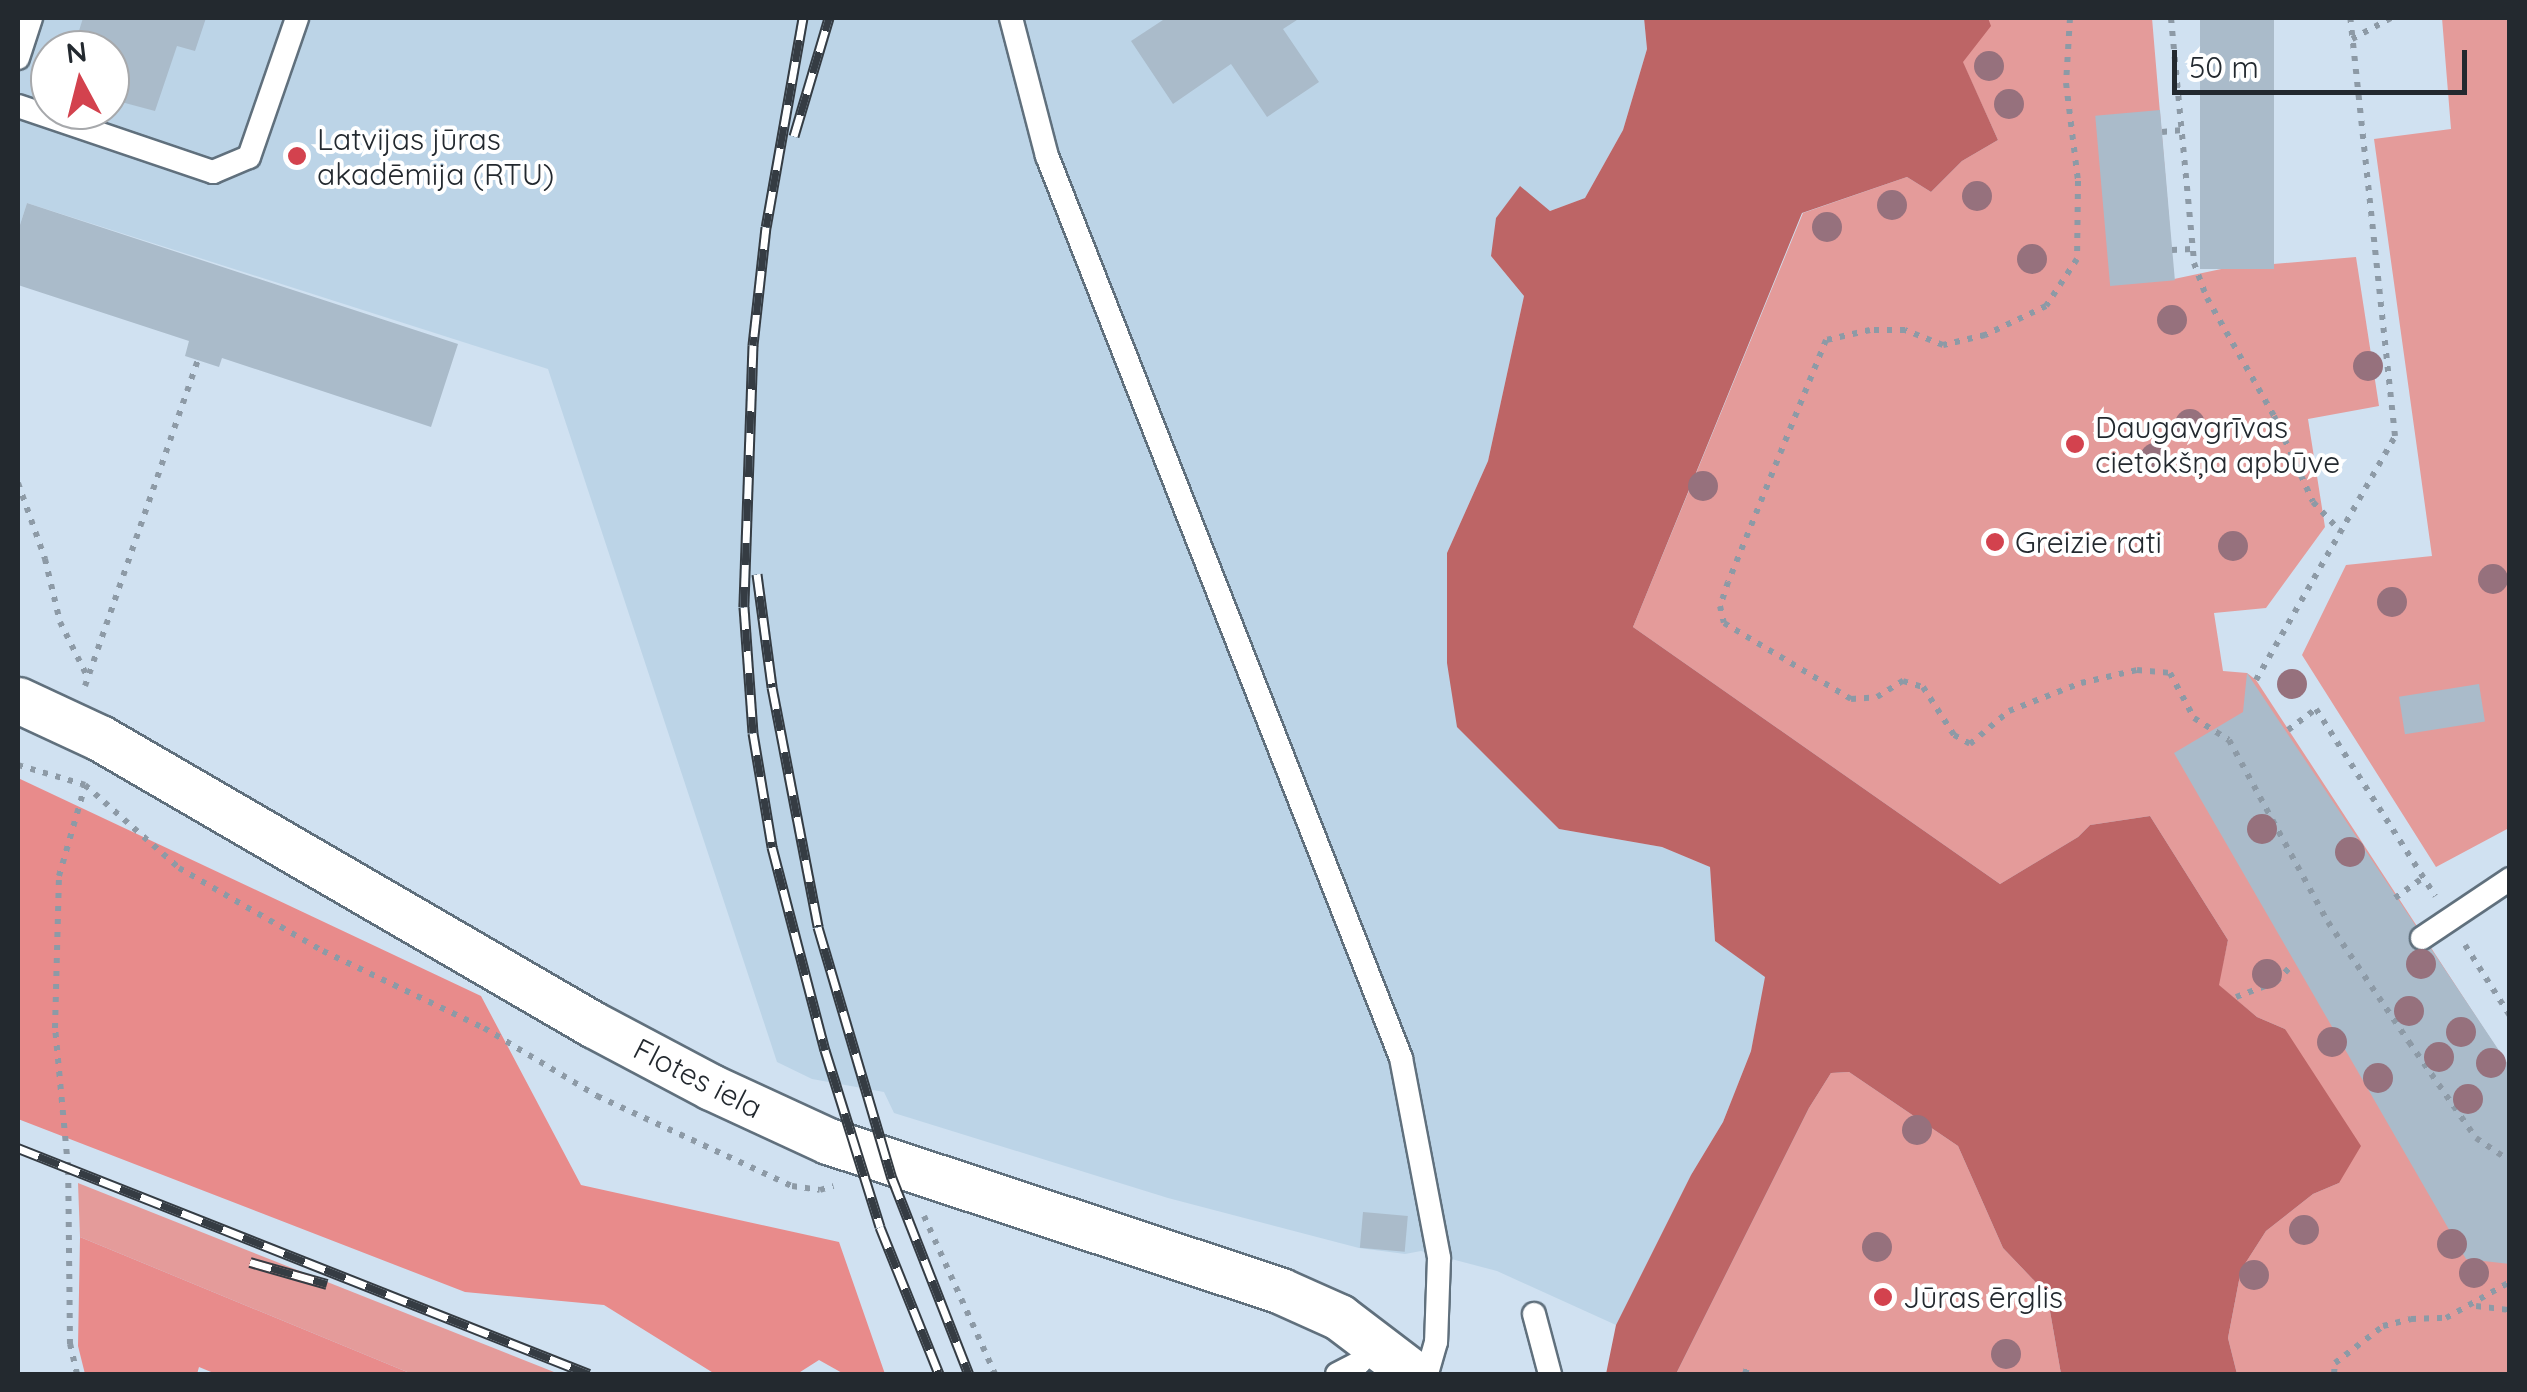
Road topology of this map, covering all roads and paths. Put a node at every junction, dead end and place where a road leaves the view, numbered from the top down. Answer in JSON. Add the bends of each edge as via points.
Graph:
{"nodes":[{"id":1,"x":31,"y":18,"type":"edge"},
{"id":2,"x":297,"y":18,"type":"edge"},
{"id":3,"x":2070,"y":18,"type":"edge"},
{"id":4,"x":2171,"y":18,"type":"edge"},
{"id":5,"x":2350,"y":18,"type":"edge"},
{"id":6,"x":2392,"y":18,"type":"edge"},
{"id":7,"x":1015,"y":19,"type":"edge"},
{"id":8,"x":2352,"y":40,"type":"junction"},
{"id":9,"x":18,"y":58,"type":"edge"},
{"id":10,"x":18,"y":106,"type":"edge"},
{"id":11,"x":2182,"y":130,"type":"junction"},
{"id":12,"x":2162,"y":132,"type":"dead end"},
{"id":13,"x":2192,"y":249,"type":"junction"},
{"id":14,"x":2172,"y":250,"type":"dead end"},
{"id":15,"x":198,"y":360,"type":"dead end"},
{"id":16,"x":18,"y":483,"type":"edge"},
{"id":17,"x":2340,"y":531,"type":"junction"},
{"id":18,"x":88,"y":679,"type":"junction"},
{"id":19,"x":2256,"y":680,"type":"dead end"},
{"id":20,"x":18,"y":700,"type":"edge"},
{"id":21,"x":2288,"y":730,"type":"dead end"},
{"id":22,"x":86,"y":732,"type":"junction"},
{"id":23,"x":18,"y":765,"type":"edge"},
{"id":24,"x":85,"y":785,"type":"junction"},
{"id":25,"x":2423,"y":878,"type":"junction"},
{"id":26,"x":2510,"y":879,"type":"edge"},
{"id":27,"x":2395,"y":898,"type":"dead end"},
{"id":28,"x":2449,"y":919,"type":"junction"},
{"id":29,"x":2422,"y":938,"type":"dead end"},
{"id":30,"x":2291,"y":966,"type":"dead end"},
{"id":31,"x":2236,"y":997,"type":"dead end"},
{"id":32,"x":2510,"y":1016,"type":"edge"},
{"id":33,"x":854,"y":1150,"type":"junction"},
{"id":34,"x":2510,"y":1162,"type":"edge"},
{"id":35,"x":922,"y":1214,"type":"dead end"},
{"id":36,"x":2510,"y":1282,"type":"edge"},
{"id":37,"x":2474,"y":1306,"type":"junction"},
{"id":38,"x":2510,"y":1310,"type":"edge"},
{"id":39,"x":1534,"y":1314,"type":"dead end"},
{"id":40,"x":1378,"y":1343,"type":"junction"},
{"id":41,"x":1748,"y":1366,"type":"dead end"},
{"id":42,"x":78,"y":1374,"type":"edge"},
{"id":43,"x":995,"y":1374,"type":"edge"},
{"id":44,"x":1337,"y":1374,"type":"edge"},
{"id":45,"x":1414,"y":1374,"type":"edge"},
{"id":46,"x":1428,"y":1374,"type":"edge"},
{"id":47,"x":1550,"y":1374,"type":"edge"},
{"id":48,"x":1745,"y":1374,"type":"edge"},
{"id":49,"x":2334,"y":1374,"type":"edge"}],
"edges":[{"from":1,"to":9,"type":"lane"},
{"from":2,"to":10,"type":"lane","via":[[250,157],[214,172]]},
{"from":3,"to":34,"type":"path","via":[[2066,83],[2078,182],[2077,260],[2046,306],[1984,335],[1942,345],[1905,330],[1826,340],[1724,594],[1724,623],[1850,699],[1877,697],[1903,680],[1923,687],[1954,735],[1970,744],[2009,711],[2081,683],[2137,670],[2170,673],[2194,718],[2229,740],[2328,922],[2409,1042],[2476,1138]]},
{"from":4,"to":11,"type":"path"},
{"from":5,"to":8,"type":"path"},
{"from":6,"to":8,"type":"path"},
{"from":7,"to":46,"type":"lane","via":[[1047,156],[1401,1058],[1439,1258]]},
{"from":8,"to":17,"type":"path","via":[[2394,436]]},
{"from":11,"to":12,"type":"path"},
{"from":11,"to":13,"type":"path"},
{"from":13,"to":14,"type":"path"},
{"from":13,"to":17,"type":"path","via":[[2207,298],[2274,416],[2312,502]]},
{"from":15,"to":18,"type":"path"},
{"from":16,"to":18,"type":"path","via":[[60,622]]},
{"from":17,"to":19,"type":"path"},
{"from":18,"to":22,"type":"path"},
{"from":20,"to":22,"type":"street","name":"Flotes iela"},
{"from":21,"to":25,"type":"path","via":[[2316,709]]},
{"from":22,"to":24,"type":"path"},
{"from":22,"to":33,"type":"street","name":"Flotes iela","via":[[594,1025],[711,1087]]},
{"from":23,"to":24,"type":"path"},
{"from":24,"to":33,"type":"path","via":[[179,868],[323,951],[484,1028],[597,1096],[740,1166],[820,1190],[854,1179]]},
{"from":24,"to":42,"type":"path","via":[[60,876],[55,1028],[68,1168],[70,1344]]},
{"from":25,"to":27,"type":"path"},
{"from":25,"to":28,"type":"path"},
{"from":26,"to":28,"type":"lane"},
{"from":28,"to":29,"type":"lane"},
{"from":28,"to":32,"type":"path"},
{"from":30,"to":31,"type":"path","via":[[2276,982]]},
{"from":33,"to":40,"type":"street","name":"Flotes iela","via":[[1281,1291]]},
{"from":35,"to":43,"type":"path"},
{"from":36,"to":37,"type":"path"},
{"from":37,"to":38,"type":"path"},
{"from":37,"to":49,"type":"path","via":[[2446,1318],[2383,1326],[2335,1363]]},
{"from":39,"to":47,"type":"lane"},
{"from":40,"to":44,"type":"lane"},
{"from":40,"to":45,"type":"street","name":"Flotes iela"},
{"from":41,"to":48,"type":"path"}]}
